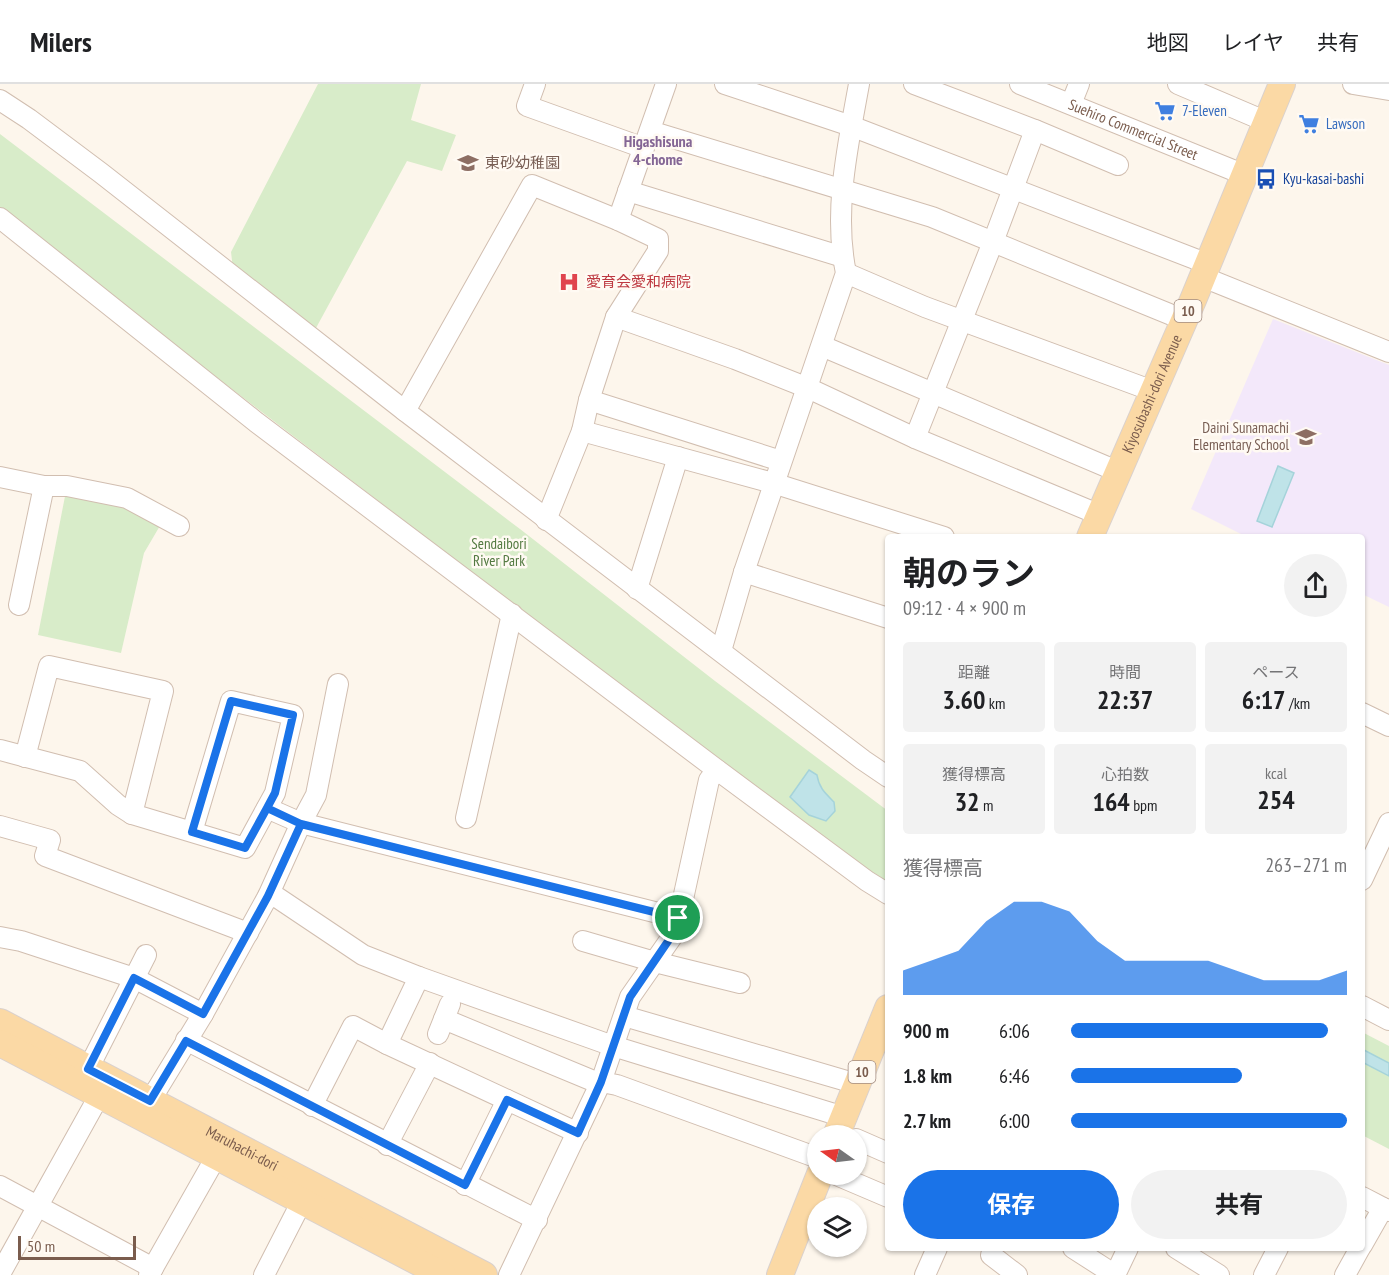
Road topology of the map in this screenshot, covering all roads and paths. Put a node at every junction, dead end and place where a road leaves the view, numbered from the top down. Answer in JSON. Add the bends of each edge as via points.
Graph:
{"nodes":[{"id":1,"x":535,"y":84,"type":"edge"},
{"id":2,"x":666,"y":84,"type":"edge"},
{"id":3,"x":725,"y":84,"type":"edge"},
{"id":4,"x":859,"y":84,"type":"edge"},
{"id":5,"x":914,"y":84,"type":"edge"},
{"id":6,"x":1020,"y":84,"type":"edge"},
{"id":7,"x":1079,"y":84,"type":"edge"},
{"id":8,"x":1178,"y":84,"type":"edge"},
{"id":9,"x":1282,"y":84,"type":"edge"},
{"id":10,"x":1353,"y":84,"type":"edge"},
{"id":11,"x":1379,"y":87,"type":"edge"},
{"id":12,"x":0,"y":100,"type":"edge"},
{"id":13,"x":1071,"y":104,"type":"junction"},
{"id":14,"x":1267,"y":122,"type":"junction"},
{"id":15,"x":851,"y":126,"type":"junction"},
{"id":16,"x":1035,"y":130,"type":"junction"},
{"id":17,"x":647,"y":140,"type":"junction"},
{"id":18,"x":1118,"y":165,"type":"dead end"},
{"id":19,"x":1245,"y":175,"type":"junction"},
{"id":20,"x":842,"y":189,"type":"junction"},
{"id":21,"x":1013,"y":189,"type":"junction"},
{"id":22,"x":628,"y":191,"type":"junction"},
{"id":23,"x":0,"y":218,"type":"edge"},
{"id":24,"x":618,"y":220,"type":"junction"},
{"id":25,"x":993,"y":242,"type":"junction"},
{"id":26,"x":844,"y":265,"type":"junction"},
{"id":27,"x":1205,"y":270,"type":"junction"},
{"id":28,"x":616,"y":317,"type":"junction"},
{"id":29,"x":1184,"y":320,"type":"junction"},
{"id":30,"x":962,"y":321,"type":"junction"},
{"id":31,"x":822,"y":346,"type":"junction"},
{"id":32,"x":1389,"y":352,"type":"edge"},
{"id":33,"x":808,"y":388,"type":"junction"},
{"id":34,"x":1153,"y":391,"type":"junction"},
{"id":35,"x":932,"y":393,"type":"junction"},
{"id":36,"x":590,"y":400,"type":"junction"},
{"id":37,"x":405,"y":411,"type":"junction"},
{"id":38,"x":582,"y":431,"type":"junction"},
{"id":39,"x":915,"y":438,"type":"junction"},
{"id":40,"x":678,"y":457,"type":"junction"},
{"id":41,"x":782,"y":460,"type":"junction"},
{"id":42,"x":1119,"y":472,"type":"junction"},
{"id":43,"x":0,"y":477,"type":"edge"},
{"id":44,"x":773,"y":483,"type":"junction"},
{"id":45,"x":52,"y":486,"type":"junction"},
{"id":46,"x":546,"y":520,"type":"junction"},
{"id":47,"x":179,"y":526,"type":"dead end"},
{"id":48,"x":1095,"y":526,"type":"edge"},
{"id":49,"x":934,"y":534,"type":"edge"},
{"id":50,"x":744,"y":572,"type":"junction"},
{"id":51,"x":637,"y":589,"type":"junction"},
{"id":52,"x":19,"y":605,"type":"dead end"},
{"id":53,"x":512,"y":614,"type":"junction"},
{"id":54,"x":885,"y":617,"type":"edge"},
{"id":55,"x":721,"y":651,"type":"junction"},
{"id":56,"x":338,"y":684,"type":"dead end"},
{"id":57,"x":1365,"y":714,"type":"edge"},
{"id":58,"x":1389,"y":726,"type":"edge"},
{"id":59,"x":0,"y":750,"type":"edge"},
{"id":60,"x":25,"y":757,"type":"junction"},
{"id":61,"x":717,"y":770,"type":"junction"},
{"id":62,"x":885,"y":775,"type":"edge"},
{"id":63,"x":267,"y":808,"type":"junction"},
{"id":64,"x":132,"y":814,"type":"junction"},
{"id":65,"x":466,"y":818,"type":"dead end"},
{"id":66,"x":1389,"y":823,"type":"edge"},
{"id":67,"x":301,"y":824,"type":"junction"},
{"id":68,"x":0,"y":826,"type":"edge"},
{"id":69,"x":192,"y":832,"type":"junction"},
{"id":70,"x":1365,"y":874,"type":"edge"},
{"id":71,"x":885,"y":892,"type":"edge"},
{"id":72,"x":268,"y":896,"type":"junction"},
{"id":73,"x":678,"y":918,"type":"junction"},
{"id":74,"x":248,"y":933,"type":"junction"},
{"id":75,"x":0,"y":937,"type":"edge"},
{"id":76,"x":583,"y":940,"type":"dead end"},
{"id":77,"x":146,"y":955,"type":"dead end"},
{"id":78,"x":655,"y":962,"type":"junction"},
{"id":79,"x":419,"y":977,"type":"junction"},
{"id":80,"x":134,"y":978,"type":"junction"},
{"id":81,"x":740,"y":983,"type":"dead end"},
{"id":82,"x":1365,"y":1008,"type":"edge"},
{"id":83,"x":203,"y":1014,"type":"junction"},
{"id":84,"x":885,"y":1015,"type":"edge"},
{"id":85,"x":624,"y":1016,"type":"junction"},
{"id":86,"x":444,"y":1019,"type":"dead end"},
{"id":87,"x":1389,"y":1020,"type":"edge"},
{"id":88,"x":0,"y":1022,"type":"edge"},
{"id":89,"x":186,"y":1041,"type":"junction"},
{"id":90,"x":0,"y":1043,"type":"edge"},
{"id":91,"x":387,"y":1044,"type":"junction"},
{"id":92,"x":613,"y":1046,"type":"junction"},
{"id":93,"x":430,"y":1064,"type":"junction"},
{"id":94,"x":88,"y":1069,"type":"junction"},
{"id":95,"x":601,"y":1082,"type":"junction"},
{"id":96,"x":857,"y":1084,"type":"junction"},
{"id":97,"x":99,"y":1095,"type":"junction"},
{"id":98,"x":507,"y":1100,"type":"junction"},
{"id":99,"x":150,"y":1101,"type":"junction"},
{"id":100,"x":312,"y":1106,"type":"junction"},
{"id":101,"x":826,"y":1125,"type":"edge"},
{"id":102,"x":847,"y":1125,"type":"edge"},
{"id":103,"x":578,"y":1133,"type":"junction"},
{"id":104,"x":867,"y":1143,"type":"edge"},
{"id":105,"x":387,"y":1145,"type":"junction"},
{"id":106,"x":885,"y":1152,"type":"edge"},
{"id":107,"x":807,"y":1154,"type":"edge"},
{"id":108,"x":216,"y":1156,"type":"junction"},
{"id":109,"x":465,"y":1185,"type":"junction"},
{"id":110,"x":816,"y":1185,"type":"edge"},
{"id":111,"x":860,"y":1185,"type":"edge"},
{"id":112,"x":0,"y":1186,"type":"edge"},
{"id":113,"x":885,"y":1196,"type":"edge"},
{"id":114,"x":1365,"y":1198,"type":"edge"},
{"id":115,"x":302,"y":1201,"type":"junction"},
{"id":116,"x":38,"y":1206,"type":"junction"},
{"id":117,"x":1386,"y":1209,"type":"edge"},
{"id":118,"x":537,"y":1220,"type":"junction"},
{"id":119,"x":1365,"y":1240,"type":"edge"},
{"id":120,"x":936,"y":1251,"type":"edge"},
{"id":121,"x":1078,"y":1251,"type":"edge"},
{"id":122,"x":1127,"y":1251,"type":"edge"},
{"id":123,"x":1181,"y":1251,"type":"edge"},
{"id":124,"x":1276,"y":1251,"type":"edge"},
{"id":125,"x":1358,"y":1251,"type":"edge"},
{"id":126,"x":992,"y":1255,"type":"dead end"},
{"id":127,"x":2,"y":1264,"type":"edge"},
{"id":128,"x":151,"y":1271,"type":"edge"},
{"id":129,"x":264,"y":1275,"type":"edge"},
{"id":130,"x":443,"y":1275,"type":"edge"},
{"id":131,"x":484,"y":1275,"type":"edge"},
{"id":132,"x":509,"y":1275,"type":"edge"},
{"id":133,"x":780,"y":1275,"type":"edge"},
{"id":134,"x":925,"y":1275,"type":"edge"},
{"id":135,"x":1017,"y":1275,"type":"edge"},
{"id":136,"x":1115,"y":1275,"type":"edge"},
{"id":137,"x":1219,"y":1275,"type":"edge"},
{"id":138,"x":1264,"y":1275,"type":"edge"},
{"id":139,"x":1345,"y":1275,"type":"edge"}],
"edges":[{"from":1,"to":17,"type":"street","via":[[527,106]]},
{"from":2,"to":17,"type":"street"},
{"from":3,"to":15,"type":"street"},
{"from":4,"to":15,"type":"street"},
{"from":5,"to":16,"type":"street"},
{"from":6,"to":13,"type":"street","name":"Suehiro Commercial Street"},
{"from":7,"to":13,"type":"street"},
{"from":8,"to":14,"type":"street"},
{"from":9,"to":14,"type":"main road","name":"Kiyosubashi-dori Avenue","number":"10"},
{"from":10,"to":11,"type":"street"},
{"from":12,"to":37,"type":"street","via":[[110,180]]},
{"from":13,"to":19,"type":"street","name":"Suehiro Commercial Street"},
{"from":14,"to":19,"type":"main road","name":"Kiyosubashi-dori Avenue","number":"10"},
{"from":15,"to":20,"type":"street"},
{"from":15,"to":21,"type":"street"},
{"from":16,"to":18,"type":"street"},
{"from":16,"to":21,"type":"street"},
{"from":17,"to":20,"type":"street"},
{"from":17,"to":22,"type":"street"},
{"from":19,"to":27,"type":"main road","name":"Kiyosubashi-dori Avenue","number":"10"},
{"from":20,"to":25,"type":"street","via":[[932,217]]},
{"from":20,"to":26,"type":"street"},
{"from":21,"to":25,"type":"street"},
{"from":21,"to":27,"type":"street"},
{"from":22,"to":24,"type":"street"},
{"from":22,"to":26,"type":"street"},
{"from":23,"to":53,"type":"street","via":[[256,422]]},
{"from":24,"to":28,"type":"street","via":[[658,239],[658,251]]},
{"from":24,"to":37,"type":"street","via":[[532,185]]},
{"from":25,"to":29,"type":"street"},
{"from":25,"to":30,"type":"street"},
{"from":26,"to":30,"type":"street"},
{"from":26,"to":31,"type":"street"},
{"from":27,"to":29,"type":"main road","name":"Kiyosubashi-dori Avenue","number":"10"},
{"from":27,"to":32,"type":"street"},
{"from":28,"to":33,"type":"street"},
{"from":28,"to":36,"type":"street"},
{"from":29,"to":34,"type":"main road","name":"Kiyosubashi-dori Avenue","number":"10"},
{"from":30,"to":34,"type":"street"},
{"from":30,"to":35,"type":"street"},
{"from":31,"to":33,"type":"street"},
{"from":31,"to":35,"type":"street"},
{"from":33,"to":39,"type":"street"},
{"from":33,"to":41,"type":"street"},
{"from":34,"to":42,"type":"main road","name":"Kiyosubashi-dori Avenue","number":"10"},
{"from":35,"to":39,"type":"street"},
{"from":35,"to":42,"type":"street"},
{"from":36,"to":38,"type":"street"},
{"from":36,"to":41,"type":"street"},
{"from":37,"to":46,"type":"street"},
{"from":38,"to":40,"type":"street"},
{"from":38,"to":46,"type":"street"},
{"from":39,"to":48,"type":"street"},
{"from":40,"to":44,"type":"street"},
{"from":40,"to":51,"type":"street"},
{"from":41,"to":44,"type":"street"},
{"from":42,"to":48,"type":"main road","name":"Kiyosubashi-dori Avenue","number":"10"},
{"from":43,"to":45,"type":"street"},
{"from":44,"to":49,"type":"street"},
{"from":44,"to":50,"type":"street"},
{"from":45,"to":47,"type":"street","via":[[127,498]]},
{"from":45,"to":52,"type":"street"},
{"from":46,"to":51,"type":"street"},
{"from":50,"to":54,"type":"street"},
{"from":50,"to":55,"type":"street"},
{"from":51,"to":55,"type":"street"},
{"from":53,"to":61,"type":"street"},
{"from":53,"to":65,"type":"street"},
{"from":55,"to":62,"type":"street"},
{"from":56,"to":67,"type":"street","via":[[316,795]]},
{"from":57,"to":58,"type":"street"},
{"from":59,"to":60,"type":"street"},
{"from":60,"to":64,"type":"street","via":[[80,771]]},
{"from":60,"to":64,"type":"street","via":[[49,666],[163,691]]},
{"from":61,"to":71,"type":"street"},
{"from":61,"to":73,"type":"street","via":[[708,780]]},
{"from":63,"to":67,"type":"street"},
{"from":63,"to":69,"type":"street","via":[[245,848]]},
{"from":63,"to":69,"type":"street","via":[[275,793],[293,715],[231,701]]},
{"from":64,"to":69,"type":"street"},
{"from":66,"to":70,"type":"street"},
{"from":67,"to":72,"type":"street"},
{"from":67,"to":73,"type":"street"},
{"from":68,"to":74,"type":"street","via":[[50,840],[45,856]]},
{"from":72,"to":74,"type":"street"},
{"from":72,"to":79,"type":"street","via":[[278,898],[363,955]]},
{"from":73,"to":78,"type":"street","via":[[675,931]]},
{"from":74,"to":83,"type":"street"},
{"from":75,"to":80,"type":"street"},
{"from":76,"to":78,"type":"street"},
{"from":77,"to":80,"type":"street"},
{"from":78,"to":81,"type":"street"},
{"from":78,"to":85,"type":"street","via":[[630,997]]},
{"from":79,"to":91,"type":"street"},
{"from":79,"to":92,"type":"street"},
{"from":80,"to":83,"type":"street"},
{"from":80,"to":94,"type":"street"},
{"from":82,"to":87,"type":"street"},
{"from":83,"to":89,"type":"street"},
{"from":84,"to":96,"type":"main road","number":"10"},
{"from":85,"to":92,"type":"street"},
{"from":85,"to":96,"type":"street"},
{"from":86,"to":95,"type":"street"},
{"from":88,"to":94,"type":"main road","name":"Maruhachi-dori"},
{"from":89,"to":99,"type":"street"},
{"from":89,"to":100,"type":"street"},
{"from":90,"to":97,"type":"main road","name":"Maruhachi-dori"},
{"from":91,"to":93,"type":"street"},
{"from":91,"to":100,"type":"street","via":[[353,1026]]},
{"from":92,"to":95,"type":"street"},
{"from":92,"to":101,"type":"street"},
{"from":93,"to":98,"type":"street"},
{"from":93,"to":105,"type":"street"},
{"from":94,"to":99,"type":"main road","name":"Maruhachi-dori"},
{"from":95,"to":103,"type":"street"},
{"from":95,"to":107,"type":"street"},
{"from":96,"to":102,"type":"main road","number":"10"},
{"from":97,"to":108,"type":"main road","name":"Maruhachi-dori"},
{"from":97,"to":116,"type":"street"},
{"from":98,"to":103,"type":"street"},
{"from":98,"to":109,"type":"street"},
{"from":99,"to":131,"type":"main road","name":"Maruhachi-dori"},
{"from":100,"to":105,"type":"street"},
{"from":103,"to":118,"type":"street"},
{"from":104,"to":106,"type":"street"},
{"from":105,"to":109,"type":"street"},
{"from":108,"to":115,"type":"main road","name":"Maruhachi-dori"},
{"from":108,"to":128,"type":"street"},
{"from":109,"to":118,"type":"street"},
{"from":110,"to":133,"type":"main road"},
{"from":111,"to":113,"type":"street"},
{"from":112,"to":116,"type":"street"},
{"from":114,"to":117,"type":"street"},
{"from":115,"to":129,"type":"street"},
{"from":115,"to":130,"type":"main road","name":"Maruhachi-dori"},
{"from":116,"to":127,"type":"street"},
{"from":116,"to":128,"type":"street"},
{"from":117,"to":119,"type":"street"},
{"from":118,"to":132,"type":"street"},
{"from":120,"to":134,"type":"street"},
{"from":121,"to":136,"type":"street"},
{"from":122,"to":136,"type":"street"},
{"from":123,"to":137,"type":"street"},
{"from":124,"to":138,"type":"street"},
{"from":125,"to":139,"type":"street"},
{"from":126,"to":135,"type":"street"}]}
